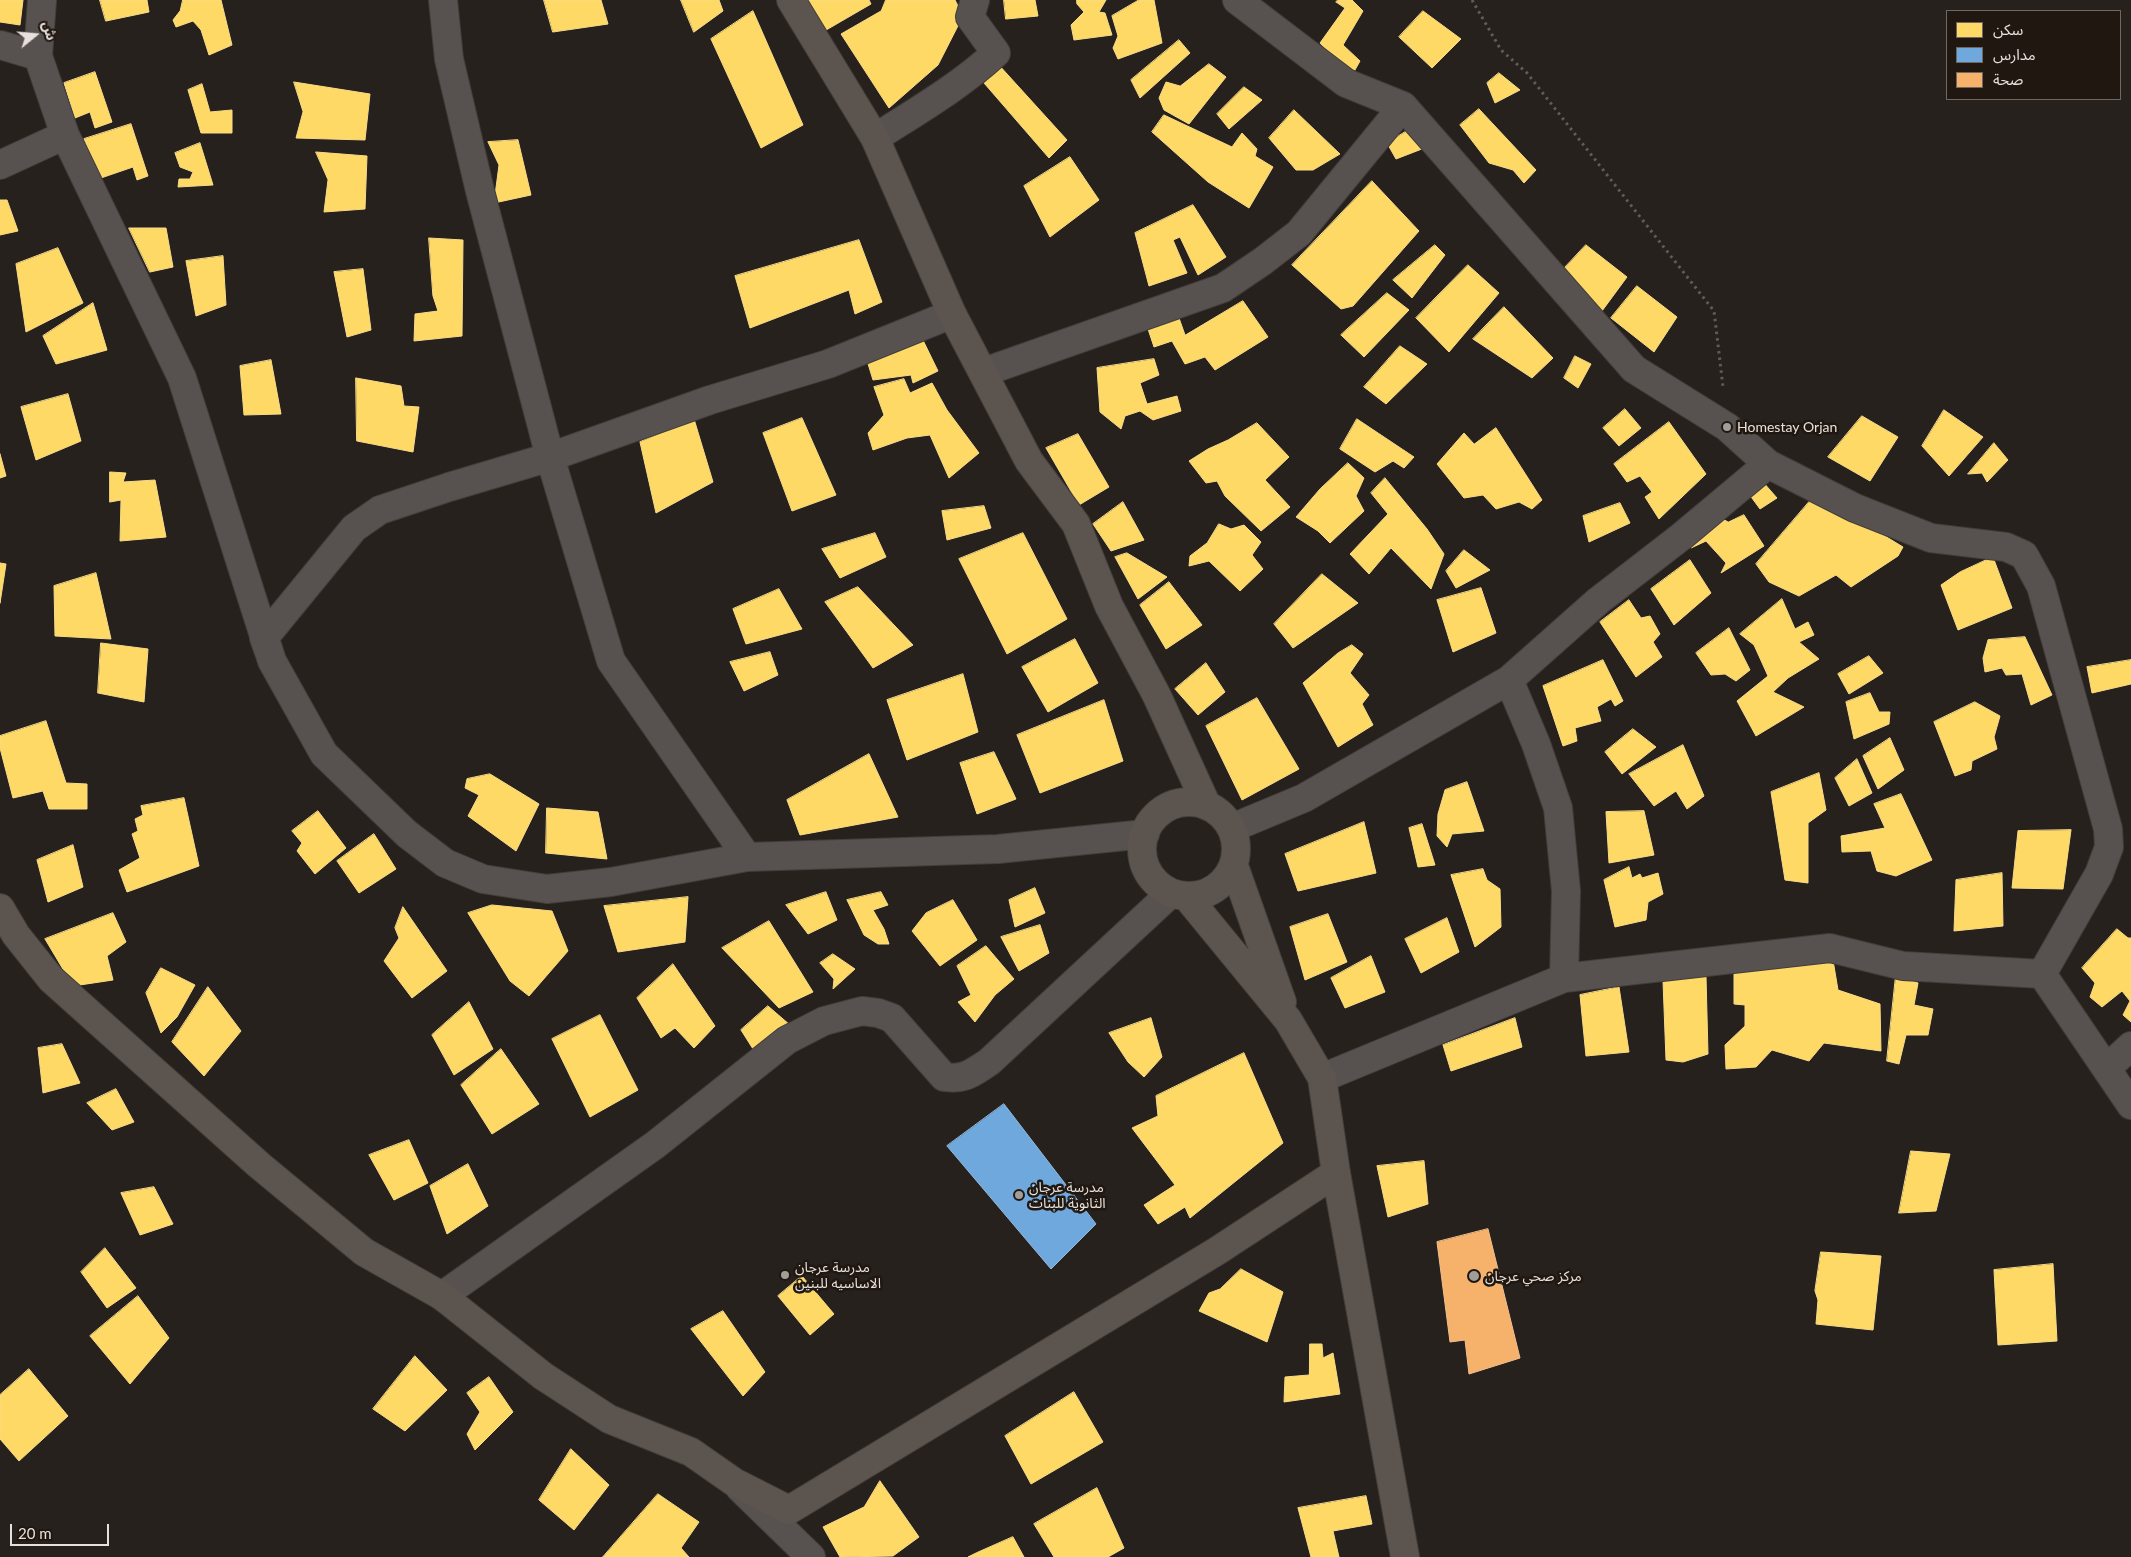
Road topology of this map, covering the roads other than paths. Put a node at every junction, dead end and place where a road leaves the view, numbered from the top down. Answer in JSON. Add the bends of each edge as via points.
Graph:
{"nodes":[{"id":1,"x":42,"y":0,"type":"edge"},
{"id":2,"x":443,"y":0,"type":"edge"},
{"id":3,"x":791,"y":0,"type":"edge"},
{"id":4,"x":975,"y":0,"type":"edge"},
{"id":5,"x":1237,"y":0,"type":"edge"},
{"id":6,"x":0,"y":44,"type":"edge"},
{"id":7,"x":38,"y":56,"type":"junction"},
{"id":8,"x":1403,"y":106,"type":"junction"},
{"id":9,"x":65,"y":135,"type":"junction"},
{"id":10,"x":875,"y":138,"type":"junction"},
{"id":11,"x":0,"y":164,"type":"edge"},
{"id":12,"x":952,"y":314,"type":"junction"},
{"id":13,"x":984,"y":372,"type":"junction"},
{"id":14,"x":550,"y":457,"type":"junction"},
{"id":15,"x":1768,"y":464,"type":"junction"},
{"id":16,"x":272,"y":661,"type":"junction"},
{"id":17,"x":1509,"y":680,"type":"junction"},
{"id":18,"x":1207,"y":806,"type":"junction"},
{"id":19,"x":1232,"y":828,"type":"junction"},
{"id":20,"x":1145,"y":834,"type":"junction"},
{"id":21,"x":747,"y":857,"type":"junction"},
{"id":22,"x":1234,"y":866,"type":"junction"},
{"id":23,"x":1179,"y":895,"type":"junction"},
{"id":24,"x":0,"y":908,"type":"edge"},
{"id":25,"x":2042,"y":974,"type":"junction"},
{"id":26,"x":1564,"y":978,"type":"junction"},
{"id":27,"x":1288,"y":1020,"type":"junction"},
{"id":28,"x":2131,"y":1046,"type":"edge"},
{"id":29,"x":2106,"y":1068,"type":"junction"},
{"id":30,"x":1322,"y":1078,"type":"junction"},
{"id":31,"x":2131,"y":1105,"type":"edge"},
{"id":32,"x":1336,"y":1173,"type":"junction"},
{"id":33,"x":442,"y":1296,"type":"junction"},
{"id":34,"x":734,"y":1482,"type":"junction"},
{"id":35,"x":811,"y":1557,"type":"edge"},
{"id":36,"x":1404,"y":1557,"type":"edge"}],
"edges":[{"from":1,"to":7,"type":"street"},
{"from":2,"to":14,"type":"street","via":[[448,59]]},
{"from":3,"to":10,"type":"street"},
{"from":4,"to":10,"type":"street","via":[[970,17],[996,53],[951,90]]},
{"from":5,"to":8,"type":"street","via":[[1346,82]]},
{"from":6,"to":7,"type":"street"},
{"from":7,"to":9,"type":"street"},
{"from":8,"to":13,"type":"street","via":[[1300,233],[1223,288]]},
{"from":8,"to":15,"type":"street","via":[[1634,369],[1727,427]]},
{"from":9,"to":11,"type":"street"},
{"from":9,"to":16,"type":"street","via":[[182,378]]},
{"from":10,"to":12,"type":"street"},
{"from":12,"to":13,"type":"street"},
{"from":12,"to":14,"type":"street","via":[[828,364],[710,400]]},
{"from":13,"to":18,"type":"street","via":[[1029,461],[1076,524],[1109,606],[1157,696]]},
{"from":14,"to":16,"type":"street","via":[[380,510],[354,528],[264,638]]},
{"from":14,"to":21,"type":"street","via":[[611,661]]},
{"from":15,"to":17,"type":"street","via":[[1598,601]]},
{"from":15,"to":25,"type":"street","via":[[1855,508],[1932,538],[2006,547],[2024,555],[2040,586],[2108,829],[2109,847],[2099,874]]},
{"from":16,"to":21,"type":"street","via":[[324,754],[408,834],[445,863],[483,879],[547,889],[611,882]]},
{"from":17,"to":19,"type":"street","via":[[1304,798]]},
{"from":17,"to":26,"type":"street","via":[[1558,808],[1566,891]]},
{"from":18,"to":19,"type":"street","via":[[1222,815]]},
{"from":18,"to":20,"type":"street","via":[[1192,802],[1163,810],[1152,820]]},
{"from":19,"to":22,"type":"street","via":[[1237,847]]},
{"from":20,"to":21,"type":"street","via":[[998,849]]},
{"from":20,"to":23,"type":"street","via":[[1142,851],[1146,869],[1156,883]]},
{"from":22,"to":23,"type":"street","via":[[1224,883],[1207,894]]},
{"from":22,"to":27,"type":"street"},
{"from":23,"to":27,"type":"street"},
{"from":23,"to":33,"type":"street","via":[[989,1062],[970,1075],[958,1079],[944,1077],[892,1018],[878,1013],[862,1011],[824,1020],[787,1040],[656,1145]]},
{"from":24,"to":33,"type":"street","via":[[16,935],[51,979],[259,1165],[364,1252]]},
{"from":25,"to":26,"type":"street","via":[[1904,966],[1830,948]]},
{"from":25,"to":29,"type":"street"},
{"from":26,"to":30,"type":"street"},
{"from":27,"to":30,"type":"street"},
{"from":28,"to":29,"type":"street"},
{"from":29,"to":31,"type":"street"},
{"from":30,"to":32,"type":"street"},
{"from":32,"to":34,"type":"street","via":[[1217,1251],[790,1510]]},
{"from":32,"to":36,"type":"street"},
{"from":33,"to":34,"type":"street","via":[[543,1376],[609,1419],[691,1452]]},
{"from":34,"to":35,"type":"street"}]}
